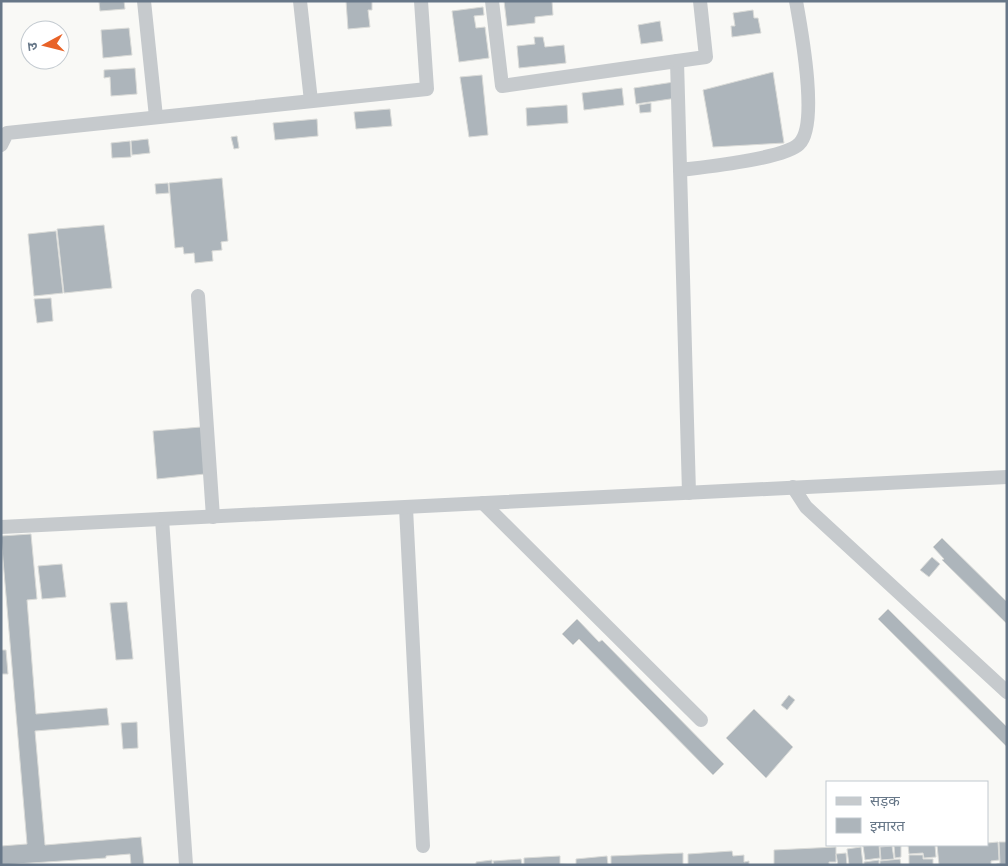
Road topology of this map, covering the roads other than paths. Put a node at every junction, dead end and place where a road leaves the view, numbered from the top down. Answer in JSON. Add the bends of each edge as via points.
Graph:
{"nodes":[{"id":1,"x":144,"y":1,"type":"edge"},
{"id":2,"x":300,"y":1,"type":"edge"},
{"id":3,"x":421,"y":1,"type":"edge"},
{"id":4,"x":492,"y":1,"type":"edge"},
{"id":5,"x":700,"y":1,"type":"edge"},
{"id":6,"x":796,"y":1,"type":"edge"},
{"id":7,"x":677,"y":61,"type":"junction"},
{"id":8,"x":311,"y":101,"type":"junction"},
{"id":9,"x":156,"y":117,"type":"junction"},
{"id":10,"x":3,"y":137,"type":"edge"},
{"id":11,"x":680,"y":170,"type":"junction"},
{"id":12,"x":198,"y":296,"type":"dead end"},
{"id":13,"x":1007,"y":476,"type":"edge"},
{"id":14,"x":793,"y":487,"type":"junction"},
{"id":15,"x":689,"y":493,"type":"junction"},
{"id":16,"x":483,"y":503,"type":"junction"},
{"id":17,"x":406,"y":508,"type":"junction"},
{"id":18,"x":213,"y":517,"type":"junction"},
{"id":19,"x":162,"y":519,"type":"junction"},
{"id":20,"x":1,"y":527,"type":"edge"},
{"id":21,"x":1007,"y":692,"type":"edge"},
{"id":22,"x":701,"y":720,"type":"dead end"},
{"id":23,"x":423,"y":846,"type":"dead end"},
{"id":24,"x":186,"y":865,"type":"edge"}],
"edges":[{"from":1,"to":9,"type":"street"},
{"from":2,"to":8,"type":"street"},
{"from":3,"to":8,"type":"street","via":[[427,89]]},
{"from":4,"to":7,"type":"street","via":[[502,86]]},
{"from":5,"to":7,"type":"street","via":[[706,57]]},
{"from":6,"to":11,"type":"street","via":[[806,63],[808,112],[801,143],[792,150],[762,157]]},
{"from":7,"to":11,"type":"street"},
{"from":8,"to":9,"type":"street"},
{"from":9,"to":10,"type":"street"},
{"from":11,"to":15,"type":"street"},
{"from":12,"to":18,"type":"street"},
{"from":13,"to":14,"type":"street"},
{"from":14,"to":15,"type":"street"},
{"from":14,"to":21,"type":"street","via":[[806,506]]},
{"from":15,"to":16,"type":"street"},
{"from":16,"to":17,"type":"street"},
{"from":16,"to":22,"type":"street"},
{"from":17,"to":18,"type":"street"},
{"from":17,"to":23,"type":"street"},
{"from":18,"to":19,"type":"street"},
{"from":19,"to":20,"type":"street"},
{"from":19,"to":24,"type":"street"}]}
